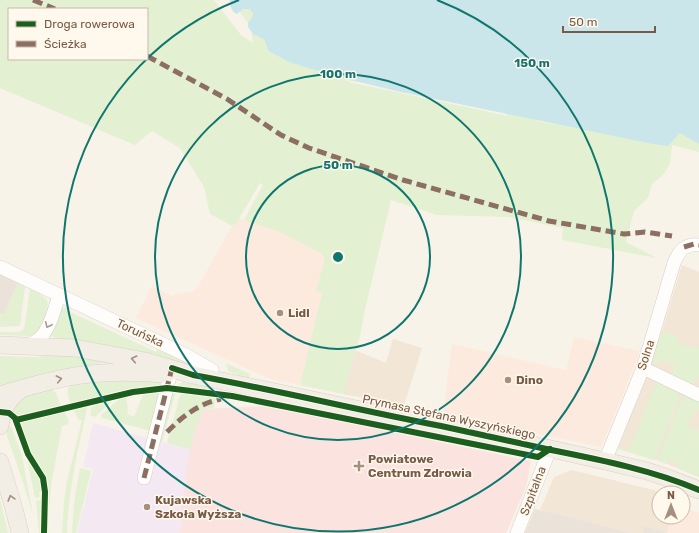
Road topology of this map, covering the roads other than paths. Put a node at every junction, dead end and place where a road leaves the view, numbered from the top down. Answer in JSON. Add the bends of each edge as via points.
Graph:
{"nodes":[{"id":1,"x":699,"y":245,"type":"edge"},
{"id":2,"x":0,"y":267,"type":"edge"},
{"id":3,"x":59,"y":295,"type":"junction"},
{"id":4,"x":0,"y":345,"type":"edge"},
{"id":5,"x":26,"y":346,"type":"junction"},
{"id":6,"x":643,"y":368,"type":"junction"},
{"id":7,"x":172,"y":371,"type":"junction"},
{"id":8,"x":212,"y":378,"type":"junction"},
{"id":9,"x":21,"y":389,"type":"junction"},
{"id":10,"x":0,"y":395,"type":"edge"},
{"id":11,"x":699,"y":395,"type":"edge"},
{"id":12,"x":0,"y":426,"type":"edge"},
{"id":13,"x":550,"y":449,"type":"junction"},
{"id":14,"x":605,"y":461,"type":"junction"},
{"id":15,"x":0,"y":462,"type":"edge"},
{"id":16,"x":144,"y":478,"type":"dead end"},
{"id":17,"x":699,"y":490,"type":"edge"},
{"id":18,"x":20,"y":533,"type":"edge"},
{"id":19,"x":517,"y":533,"type":"edge"}],
"edges":[{"from":1,"to":6,"type":"street","name":"Solna","via":[[684,247],[674,262]]},
{"from":2,"to":3,"type":"street","name":"Toruńska"},
{"from":3,"to":5,"type":"street","one_way":true,"via":[[42,336]]},
{"from":3,"to":8,"type":"street","name":"Toruńska","via":[[186,355],[212,370]]},
{"from":4,"to":5,"type":"main road","name":"Prymasa Stefana Wyszyńskiego"},
{"from":7,"to":5,"type":"main road","name":"Prymasa Stefana Wyszyńskiego","one_way":true,"via":[[145,361],[92,351],[55,346]]},
{"from":6,"to":11,"type":"street"},
{"from":6,"to":14,"type":"street","name":"Solna"},
{"from":7,"to":8,"type":"main road","name":"Prymasa Stefana Wyszyńskiego"},
{"from":9,"to":7,"type":"main road","name":"Prymasa Stefana Wyszyńskiego","one_way":true,"via":[[57,379],[102,373]]},
{"from":7,"to":16,"type":"street"},
{"from":8,"to":13,"type":"main road","name":"Prymasa Stefana Wyszyńskiego"},
{"from":9,"to":10,"type":"main road","name":"Prymasa Stefana Wyszyńskiego"},
{"from":9,"to":12,"type":"main road","via":[[12,396],[6,406]]},
{"from":13,"to":14,"type":"main road","name":"Prymasa Stefana Wyszyńskiego"},
{"from":13,"to":19,"type":"street","name":"Szpitalna"},
{"from":14,"to":17,"type":"main road","name":"Prymasa Stefana Wyszyńskiego","via":[[647,471]]},
{"from":18,"to":15,"type":"main road","one_way":true}]}
